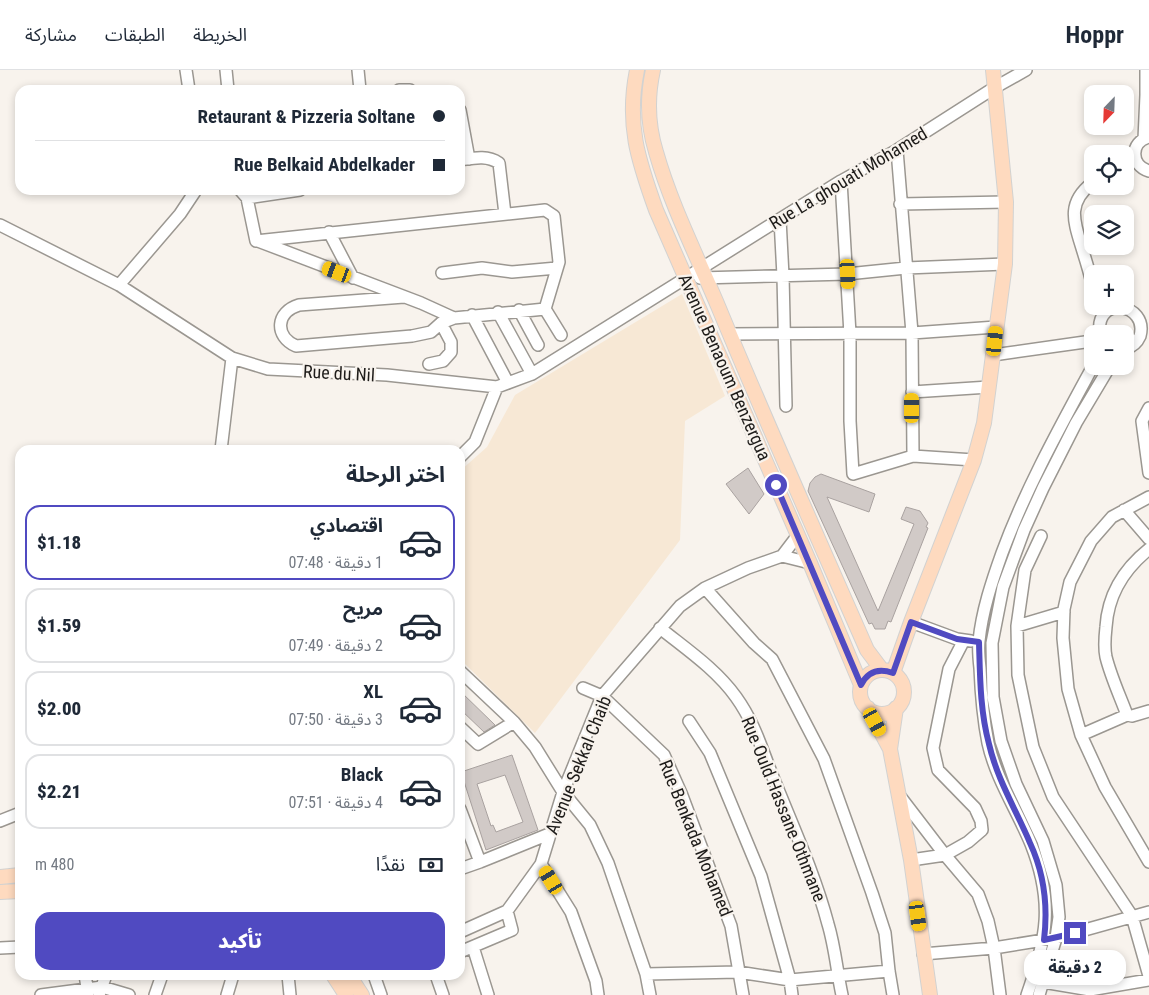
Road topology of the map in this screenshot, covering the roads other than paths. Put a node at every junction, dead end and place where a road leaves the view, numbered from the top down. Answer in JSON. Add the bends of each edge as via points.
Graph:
{"nodes":[{"id":1,"x":186,"y":70,"type":"edge"},
{"id":2,"x":226,"y":70,"type":"edge"},
{"id":3,"x":358,"y":70,"type":"edge"},
{"id":4,"x":637,"y":70,"type":"edge"},
{"id":5,"x":653,"y":70,"type":"edge"},
{"id":6,"x":993,"y":70,"type":"edge"},
{"id":7,"x":1026,"y":70,"type":"edge"},
{"id":8,"x":1146,"y":70,"type":"edge"},
{"id":9,"x":188,"y":85,"type":"edge"},
{"id":10,"x":228,"y":85,"type":"edge"},
{"id":11,"x":360,"y":85,"type":"edge"},
{"id":12,"x":994,"y":88,"type":"junction"},
{"id":13,"x":1146,"y":138,"type":"edge"},
{"id":14,"x":1135,"y":149,"type":"joint"},
{"id":15,"x":896,"y":150,"type":"junction"},
{"id":16,"x":465,"y":160,"type":"edge"},
{"id":17,"x":1149,"y":170,"type":"edge"},
{"id":18,"x":841,"y":181,"type":"junction"},
{"id":19,"x":1084,"y":191,"type":"edge"},
{"id":20,"x":193,"y":195,"type":"edge"},
{"id":21,"x":247,"y":195,"type":"edge"},
{"id":22,"x":1006,"y":202,"type":"junction"},
{"id":23,"x":900,"y":204,"type":"junction"},
{"id":24,"x":505,"y":214,"type":"junction"},
{"id":25,"x":780,"y":219,"type":"junction"},
{"id":26,"x":0,"y":225,"type":"edge"},
{"id":27,"x":329,"y":232,"type":"junction"},
{"id":28,"x":256,"y":241,"type":"junction"},
{"id":29,"x":1005,"y":264,"type":"junction"},
{"id":30,"x":1087,"y":265,"type":"edge"},
{"id":31,"x":557,"y":268,"type":"junction"},
{"id":32,"x":906,"y":268,"type":"junction"},
{"id":33,"x":442,"y":272,"type":"dead end"},
{"id":34,"x":705,"y":273,"type":"junction"},
{"id":35,"x":848,"y":274,"type":"junction"},
{"id":36,"x":783,"y":276,"type":"junction"},
{"id":37,"x":353,"y":278,"type":"junction"},
{"id":38,"x":686,"y":278,"type":"junction"},
{"id":39,"x":119,"y":285,"type":"junction"},
{"id":40,"x":404,"y":297,"type":"junction"},
{"id":41,"x":545,"y":308,"type":"junction"},
{"id":42,"x":519,"y":310,"type":"junction"},
{"id":43,"x":498,"y":312,"type":"junction"},
{"id":44,"x":1134,"y":312,"type":"edge"},
{"id":45,"x":472,"y":315,"type":"junction"},
{"id":46,"x":454,"y":318,"type":"junction"},
{"id":47,"x":1145,"y":321,"type":"edge"},
{"id":48,"x":441,"y":323,"type":"junction"},
{"id":49,"x":996,"y":327,"type":"junction"},
{"id":50,"x":912,"y":333,"type":"junction"},
{"id":51,"x":730,"y":334,"type":"junction"},
{"id":52,"x":784,"y":334,"type":"junction"},
{"id":53,"x":850,"y":334,"type":"junction"},
{"id":54,"x":561,"y":335,"type":"dead end"},
{"id":55,"x":1084,"y":342,"type":"edge"},
{"id":56,"x":1134,"y":344,"type":"edge"},
{"id":57,"x":538,"y":345,"type":"dead end"},
{"id":58,"x":993,"y":355,"type":"junction"},
{"id":59,"x":232,"y":358,"type":"junction"},
{"id":60,"x":429,"y":364,"type":"dead end"},
{"id":61,"x":532,"y":374,"type":"junction"},
{"id":62,"x":1089,"y":375,"type":"edge"},
{"id":63,"x":1105,"y":375,"type":"edge"},
{"id":64,"x":502,"y":385,"type":"junction"},
{"id":65,"x":989,"y":387,"type":"junction"},
{"id":66,"x":912,"y":392,"type":"junction"},
{"id":67,"x":786,"y":406,"type":"dead end"},
{"id":68,"x":1149,"y":408,"type":"edge"},
{"id":69,"x":1146,"y":420,"type":"edge"},
{"id":70,"x":222,"y":445,"type":"edge"},
{"id":71,"x":465,"y":452,"type":"edge"},
{"id":72,"x":913,"y":456,"type":"junction"},
{"id":73,"x":974,"y":460,"type":"junction"},
{"id":74,"x":1149,"y":473,"type":"edge"},
{"id":75,"x":1149,"y":496,"type":"edge"},
{"id":76,"x":1124,"y":510,"type":"junction"},
{"id":77,"x":798,"y":534,"type":"junction"},
{"id":78,"x":1040,"y":536,"type":"dead end"},
{"id":79,"x":1149,"y":540,"type":"edge"},
{"id":80,"x":1149,"y":549,"type":"edge"},
{"id":81,"x":782,"y":556,"type":"junction"},
{"id":82,"x":810,"y":563,"type":"junction"},
{"id":83,"x":705,"y":588,"type":"junction"},
{"id":84,"x":1064,"y":612,"type":"junction"},
{"id":85,"x":911,"y":622,"type":"junction"},
{"id":86,"x":1017,"y":626,"type":"junction"},
{"id":87,"x":660,"y":628,"type":"junction"},
{"id":88,"x":964,"y":640,"type":"junction"},
{"id":89,"x":979,"y":642,"type":"junction"},
{"id":90,"x":887,"y":672,"type":"junction"},
{"id":91,"x":465,"y":676,"type":"edge"},
{"id":92,"x":861,"y":685,"type":"junction"},
{"id":93,"x":584,"y":688,"type":"dead end"},
{"id":94,"x":602,"y":696,"type":"junction"},
{"id":95,"x":868,"y":708,"type":"junction"},
{"id":96,"x":896,"y":708,"type":"junction"},
{"id":97,"x":1149,"y":711,"type":"edge"},
{"id":98,"x":1127,"y":715,"type":"junction"},
{"id":99,"x":689,"y":721,"type":"dead end"},
{"id":100,"x":514,"y":722,"type":"junction"},
{"id":101,"x":465,"y":732,"type":"edge"},
{"id":102,"x":1081,"y":735,"type":"junction"},
{"id":103,"x":890,"y":749,"type":"junction"},
{"id":104,"x":563,"y":792,"type":"junction"},
{"id":105,"x":899,"y":795,"type":"junction"},
{"id":106,"x":15,"y":815,"type":"edge"},
{"id":107,"x":0,"y":821,"type":"edge"},
{"id":108,"x":465,"y":831,"type":"edge"},
{"id":109,"x":549,"y":834,"type":"junction"},
{"id":110,"x":945,"y":855,"type":"junction"},
{"id":111,"x":911,"y":860,"type":"junction"},
{"id":112,"x":480,"y":862,"type":"junction"},
{"id":113,"x":1149,"y":862,"type":"edge"},
{"id":114,"x":542,"y":864,"type":"junction"},
{"id":115,"x":465,"y":867,"type":"edge"},
{"id":116,"x":15,"y":876,"type":"edge"},
{"id":117,"x":0,"y":877,"type":"edge"},
{"id":118,"x":15,"y":891,"type":"edge"},
{"id":119,"x":0,"y":892,"type":"edge"},
{"id":120,"x":507,"y":911,"type":"junction"},
{"id":121,"x":1149,"y":912,"type":"edge"},
{"id":122,"x":1132,"y":916,"type":"junction"},
{"id":123,"x":465,"y":930,"type":"edge"},
{"id":124,"x":1056,"y":938,"type":"junction"},
{"id":125,"x":1044,"y":940,"type":"junction"},
{"id":126,"x":15,"y":947,"type":"edge"},
{"id":127,"x":473,"y":947,"type":"junction"},
{"id":128,"x":0,"y":948,"type":"edge"},
{"id":129,"x":994,"y":948,"type":"junction"},
{"id":130,"x":465,"y":950,"type":"edge"},
{"id":131,"x":924,"y":954,"type":"junction"},
{"id":132,"x":889,"y":971,"type":"junction"},
{"id":133,"x":738,"y":972,"type":"junction"},
{"id":134,"x":646,"y":974,"type":"junction"},
{"id":135,"x":838,"y":977,"type":"junction"},
{"id":136,"x":1149,"y":978,"type":"edge"},
{"id":137,"x":160,"y":980,"type":"edge"},
{"id":138,"x":232,"y":980,"type":"edge"},
{"id":139,"x":288,"y":980,"type":"edge"},
{"id":140,"x":376,"y":980,"type":"edge"},
{"id":141,"x":438,"y":980,"type":"edge"},
{"id":142,"x":790,"y":980,"type":"junction"},
{"id":143,"x":1043,"y":982,"type":"junction"},
{"id":144,"x":342,"y":983,"type":"edge"},
{"id":145,"x":88,"y":991,"type":"edge"},
{"id":146,"x":101,"y":991,"type":"edge"},
{"id":147,"x":41,"y":995,"type":"edge"},
{"id":148,"x":130,"y":995,"type":"edge"},
{"id":149,"x":155,"y":995,"type":"edge"},
{"id":150,"x":227,"y":995,"type":"edge"},
{"id":151,"x":290,"y":995,"type":"edge"},
{"id":152,"x":362,"y":995,"type":"edge"},
{"id":153,"x":381,"y":995,"type":"edge"},
{"id":154,"x":443,"y":995,"type":"edge"},
{"id":155,"x":488,"y":995,"type":"edge"},
{"id":156,"x":598,"y":995,"type":"edge"},
{"id":157,"x":650,"y":995,"type":"edge"},
{"id":158,"x":743,"y":995,"type":"edge"},
{"id":159,"x":792,"y":995,"type":"edge"},
{"id":160,"x":842,"y":995,"type":"edge"},
{"id":161,"x":893,"y":995,"type":"edge"},
{"id":162,"x":930,"y":995,"type":"edge"},
{"id":163,"x":1000,"y":995,"type":"edge"},
{"id":164,"x":1027,"y":995,"type":"edge"},
{"id":165,"x":1039,"y":995,"type":"edge"}],
"edges":[{"from":1,"to":9,"type":"street"},
{"from":2,"to":10,"type":"street"},
{"from":3,"to":11,"type":"street"},
{"from":4,"to":38,"type":"main road","name":"Avenue Benaoum Benzergua","via":[[632,110],[640,166]]},
{"from":5,"to":34,"type":"main road","name":"Avenue Benaoum Benzergua","via":[[649,117],[656,152]]},
{"from":6,"to":12,"type":"main road"},
{"from":7,"to":12,"type":"street","name":"Rue La ghouati Mohamed"},
{"from":8,"to":13,"type":"street"},
{"from":12,"to":15,"type":"street","name":"Rue La ghouati Mohamed"},
{"from":12,"to":22,"type":"main road"},
{"from":13,"to":14,"type":"street"},
{"from":14,"to":17,"type":"street","via":[[1135,160]]},
{"from":15,"to":18,"type":"street","name":"Rue La ghouati Mohamed"},
{"from":15,"to":23,"type":"street"},
{"from":16,"to":24,"type":"street","via":[[493,159],[499,163]]},
{"from":18,"to":25,"type":"street","name":"Rue La ghouati Mohamed"},
{"from":18,"to":35,"type":"street"},
{"from":19,"to":30,"type":"street","via":[[1076,203],[1074,221]]},
{"from":20,"to":39,"type":"street"},
{"from":21,"to":28,"type":"street"},
{"from":22,"to":23,"type":"street"},
{"from":22,"to":29,"type":"main road"},
{"from":23,"to":32,"type":"street"},
{"from":24,"to":27,"type":"street"},
{"from":24,"to":31,"type":"street","via":[[545,210],[554,216]]},
{"from":25,"to":34,"type":"street","name":"Rue La ghouati Mohamed"},
{"from":25,"to":36,"type":"street"},
{"from":26,"to":39,"type":"street","name":"Rue du Nil"},
{"from":27,"to":28,"type":"street"},
{"from":27,"to":37,"type":"street"},
{"from":28,"to":37,"type":"street"},
{"from":29,"to":32,"type":"street"},
{"from":29,"to":49,"type":"main road"},
{"from":31,"to":33,"type":"street","via":[[512,272],[482,268]]},
{"from":31,"to":41,"type":"street"},
{"from":32,"to":35,"type":"street"},
{"from":32,"to":50,"type":"street"},
{"from":34,"to":36,"type":"street"},
{"from":34,"to":38,"type":"street"},
{"from":34,"to":51,"type":"main road","name":"Avenue Benaoum Benzergua"},
{"from":35,"to":36,"type":"street"},
{"from":35,"to":53,"type":"street"},
{"from":36,"to":52,"type":"street"},
{"from":37,"to":40,"type":"street"},
{"from":38,"to":61,"type":"street","name":"Rue du Nil"},
{"from":38,"to":77,"type":"main road","name":"Avenue Benaoum Benzergua"},
{"from":39,"to":59,"type":"street","name":"Rue du Nil"},
{"from":40,"to":46,"type":"street"},
{"from":40,"to":48,"type":"street","via":[[289,308],[283,315],[282,334],[296,346],[412,336],[430,332]]},
{"from":41,"to":42,"type":"street"},
{"from":41,"to":54,"type":"street"},
{"from":42,"to":43,"type":"street"},
{"from":42,"to":57,"type":"street"},
{"from":43,"to":45,"type":"street"},
{"from":43,"to":61,"type":"street"},
{"from":44,"to":47,"type":"street"},
{"from":45,"to":46,"type":"street"},
{"from":45,"to":64,"type":"street"},
{"from":46,"to":48,"type":"street"},
{"from":47,"to":56,"type":"street"},
{"from":48,"to":60,"type":"street","via":[[451,342],[451,352],[442,361]]},
{"from":49,"to":50,"type":"street"},
{"from":49,"to":58,"type":"main road"},
{"from":50,"to":53,"type":"street"},
{"from":50,"to":66,"type":"street"},
{"from":51,"to":52,"type":"street"},
{"from":51,"to":90,"type":"main road","name":"Avenue Benaoum Benzergua","via":[[863,640],[870,654]]},
{"from":52,"to":53,"type":"street"},
{"from":52,"to":67,"type":"street"},
{"from":53,"to":72,"type":"street","via":[[853,474]]},
{"from":55,"to":58,"type":"street"},
{"from":58,"to":65,"type":"main road"},
{"from":59,"to":64,"type":"street","name":"Rue du Nil","via":[[268,369]]},
{"from":59,"to":70,"type":"street"},
{"from":61,"to":64,"type":"street","name":"Rue du Nil"},
{"from":62,"to":89,"type":"street","via":[[1013,525],[991,584]]},
{"from":63,"to":124,"type":"street","via":[[1076,423],[1024,530],[1003,587],[992,643],[993,697],[1001,741],[1016,784],[1043,840],[1056,885],[1059,917]]},
{"from":64,"to":71,"type":"street","via":[[475,442]]},
{"from":65,"to":66,"type":"street"},
{"from":65,"to":73,"type":"main road"},
{"from":66,"to":72,"type":"street"},
{"from":68,"to":69,"type":"street"},
{"from":69,"to":74,"type":"street"},
{"from":72,"to":73,"type":"street"},
{"from":73,"to":85,"type":"main road"},
{"from":75,"to":76,"type":"street"},
{"from":76,"to":79,"type":"street"},
{"from":76,"to":84,"type":"street","via":[[1112,517],[1091,541],[1070,582]]},
{"from":77,"to":81,"type":"street"},
{"from":77,"to":82,"type":"main road","name":"Avenue Benaoum Benzergua"},
{"from":78,"to":86,"type":"street","via":[[1026,570]]},
{"from":80,"to":98,"type":"street","via":[[1121,578],[1107,612],[1106,656]]},
{"from":81,"to":82,"type":"street"},
{"from":81,"to":83,"type":"street","name":"Avenue Sekkal Chaib"},
{"from":82,"to":92,"type":"main road","name":"Avenue Benaoum Benzergua"},
{"from":83,"to":87,"type":"street","name":"Avenue Sekkal Chaib","via":[[680,606]]},
{"from":83,"to":132,"type":"street","via":[[772,659],[824,759],[885,933]]},
{"from":84,"to":86,"type":"street"},
{"from":84,"to":102,"type":"street","via":[[1068,689]]},
{"from":85,"to":88,"type":"street"},
{"from":85,"to":90,"type":"main road"},
{"from":86,"to":122,"type":"street","via":[[1018,675],[1033,747],[1053,797]]},
{"from":87,"to":94,"type":"street","name":"Avenue Sekkal Chaib"},
{"from":87,"to":135,"type":"street","name":"Rue Ould Hassane Othmane","via":[[721,680],[754,725],[829,925]]},
{"from":88,"to":89,"type":"street"},
{"from":88,"to":110,"type":"street","via":[[949,669],[933,748],[938,770],[975,808],[982,830]]},
{"from":89,"to":125,"type":"street","via":[[981,697],[989,744],[1005,789],[1031,845],[1044,887]]},
{"from":90,"to":92,"type":"main road","via":[[876,671]]},
{"from":90,"to":96,"type":"main road","via":[[899,679],[903,686],[901,702]]},
{"from":91,"to":100,"type":"street"},
{"from":92,"to":95,"type":"main road","via":[[861,698]]},
{"from":93,"to":94,"type":"street","name":"Rue Benkada Mohamed"},
{"from":94,"to":104,"type":"street","name":"Avenue Sekkal Chaib"},
{"from":94,"to":133,"type":"street","name":"Rue Benkada Mohamed","via":[[664,755],[731,926]]},
{"from":95,"to":96,"type":"main road","via":[[882,714]]},
{"from":95,"to":103,"type":"main road"},
{"from":96,"to":103,"type":"main road"},
{"from":97,"to":98,"type":"street"},
{"from":98,"to":102,"type":"street"},
{"from":99,"to":142,"type":"street","via":[[710,753],[761,876]]},
{"from":100,"to":101,"type":"street","via":[[478,744]]},
{"from":100,"to":104,"type":"street","via":[[535,747]]},
{"from":102,"to":113,"type":"street","via":[[1105,787]]},
{"from":103,"to":105,"type":"main road"},
{"from":104,"to":109,"type":"street","name":"Avenue Sekkal Chaib"},
{"from":104,"to":134,"type":"street","via":[[590,826],[608,863]]},
{"from":105,"to":110,"type":"street"},
{"from":105,"to":111,"type":"main road"},
{"from":106,"to":107,"type":"street"},
{"from":108,"to":112,"type":"street"},
{"from":109,"to":112,"type":"street"},
{"from":109,"to":114,"type":"street","name":"Avenue Sekkal Chaib"},
{"from":110,"to":111,"type":"street"},
{"from":110,"to":129,"type":"street","via":[[978,894]]},
{"from":111,"to":131,"type":"main road"},
{"from":112,"to":115,"type":"street"},
{"from":114,"to":120,"type":"street","name":"Avenue Sekkal Chaib"},
{"from":114,"to":156,"type":"street","via":[[571,912]]},
{"from":116,"to":117,"type":"main road"},
{"from":118,"to":119,"type":"main road"},
{"from":120,"to":123,"type":"street","name":"Avenue Sekkal Chaib"},
{"from":120,"to":127,"type":"street","via":[[512,930]]},
{"from":121,"to":122,"type":"street"},
{"from":122,"to":124,"type":"street"},
{"from":122,"to":136,"type":"street"},
{"from":124,"to":125,"type":"street"},
{"from":124,"to":143,"type":"street"},
{"from":125,"to":129,"type":"street"},
{"from":125,"to":164,"type":"street"},
{"from":126,"to":128,"type":"street"},
{"from":127,"to":130,"type":"street"},
{"from":127,"to":155,"type":"street"},
{"from":129,"to":131,"type":"street"},
{"from":129,"to":163,"type":"street"},
{"from":131,"to":162,"type":"main road"},
{"from":132,"to":135,"type":"street"},
{"from":132,"to":161,"type":"street"},
{"from":133,"to":134,"type":"street"},
{"from":133,"to":142,"type":"street"},
{"from":133,"to":158,"type":"street","name":"Rue Benkada Mohamed"},
{"from":134,"to":157,"type":"street"},
{"from":135,"to":142,"type":"street"},
{"from":135,"to":160,"type":"street","name":"Rue Ould Hassane Othmane"},
{"from":136,"to":143,"type":"street","via":[[1090,990]]},
{"from":137,"to":149,"type":"street"},
{"from":138,"to":150,"type":"street"},
{"from":139,"to":151,"type":"street"},
{"from":140,"to":153,"type":"street"},
{"from":141,"to":154,"type":"street"},
{"from":142,"to":159,"type":"street"},
{"from":143,"to":165,"type":"street"},
{"from":144,"to":152,"type":"main road"},
{"from":145,"to":146,"type":"street"},
{"from":145,"to":147,"type":"street"},
{"from":146,"to":148,"type":"street"}]}
